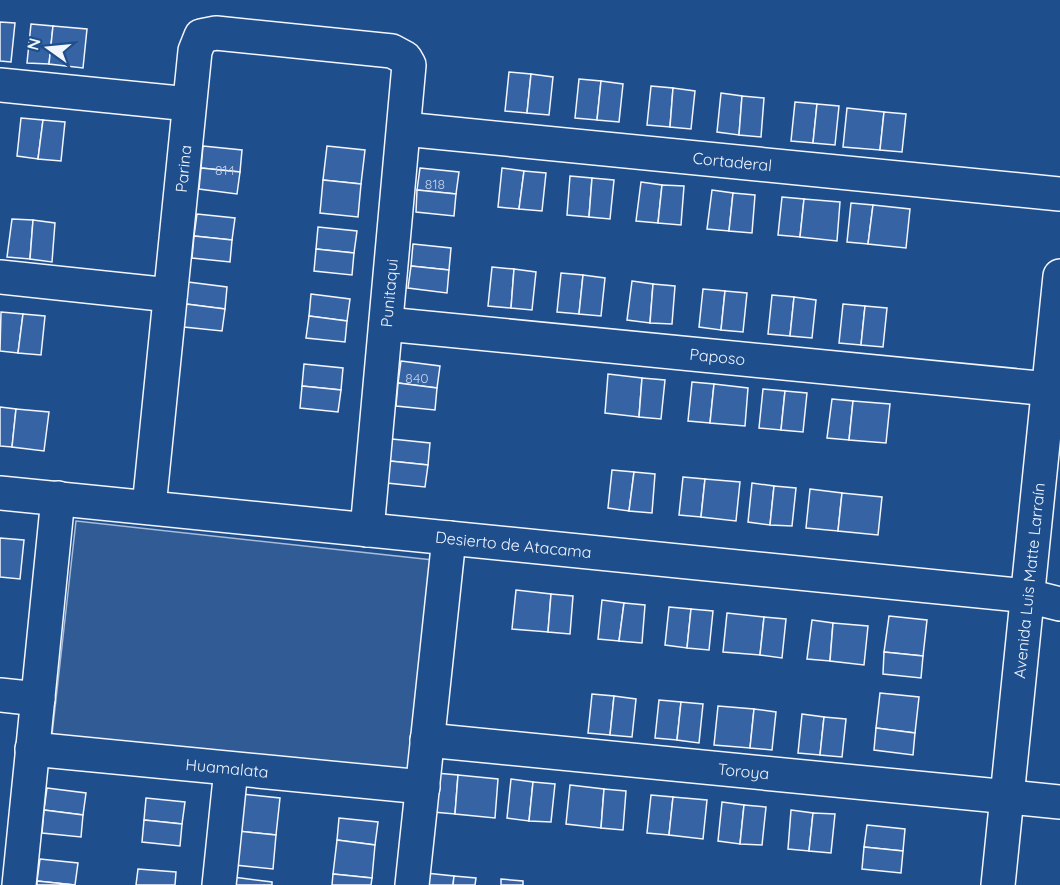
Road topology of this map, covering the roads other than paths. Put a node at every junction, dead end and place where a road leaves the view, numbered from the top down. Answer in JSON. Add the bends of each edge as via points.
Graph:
{"nodes":[{"id":1,"x":405,"y":58,"type":"joint"},
{"id":2,"x":0,"y":84,"type":"edge"},
{"id":3,"x":189,"y":104,"type":"junction"},
{"id":4,"x":404,"y":129,"type":"junction"},
{"id":5,"x":1060,"y":194,"type":"edge"},
{"id":6,"x":1060,"y":276,"type":"edge"},
{"id":7,"x":0,"y":277,"type":"edge"},
{"id":8,"x":170,"y":295,"type":"junction"},
{"id":9,"x":386,"y":324,"type":"junction"},
{"id":10,"x":1051,"y":407,"type":"edge"},
{"id":11,"x":0,"y":493,"type":"edge"},
{"id":12,"x":58,"y":498,"type":"junction"},
{"id":13,"x":148,"y":507,"type":"junction"},
{"id":14,"x":367,"y":530,"type":"junction"},
{"id":15,"x":449,"y":538,"type":"junction"},
{"id":16,"x":1028,"y":596,"type":"junction"},
{"id":17,"x":1060,"y":604,"type":"edge"},
{"id":18,"x":0,"y":695,"type":"edge"},
{"id":19,"x":38,"y":699,"type":"junction"},
{"id":20,"x":428,"y":740,"type":"junction"},
{"id":21,"x":32,"y":749,"type":"junction"},
{"id":22,"x":231,"y":768,"type":"junction"},
{"id":23,"x":423,"y":788,"type":"junction"},
{"id":24,"x":1007,"y":797,"type":"junction"},
{"id":25,"x":1060,"y":802,"type":"edge"},
{"id":26,"x":19,"y":885,"type":"edge"},
{"id":27,"x":219,"y":885,"type":"edge"},
{"id":28,"x":412,"y":885,"type":"edge"},
{"id":29,"x":998,"y":885,"type":"edge"}],
"edges":[{"from":1,"to":3,"type":"street","name":"Parina","via":[[392,51],[208,33],[196,43]]},
{"from":1,"to":4,"type":"street","name":"Punitaqui","via":[[409,73]]},
{"from":2,"to":3,"type":"street"},
{"from":3,"to":8,"type":"street","name":"Parina"},
{"from":4,"to":5,"type":"street","name":"Cortaderal"},
{"from":4,"to":9,"type":"street","name":"Punitaqui"},
{"from":6,"to":10,"type":"street","name":"Avenida Luis Matte Larraín"},
{"from":7,"to":8,"type":"street"},
{"from":8,"to":13,"type":"street","name":"Parina"},
{"from":9,"to":10,"type":"street","name":"Paposo"},
{"from":9,"to":14,"type":"street","name":"Punitaqui"},
{"from":10,"to":16,"type":"street","name":"Avenida Luis Matte Larraín"},
{"from":11,"to":12,"type":"street","name":"Desierto de Atacama"},
{"from":12,"to":13,"type":"street","name":"Desierto de Atacama"},
{"from":12,"to":19,"type":"street"},
{"from":13,"to":14,"type":"street","name":"Desierto de Atacama"},
{"from":14,"to":15,"type":"street","name":"Desierto de Atacama"},
{"from":15,"to":16,"type":"street","name":"Desierto de Atacama"},
{"from":15,"to":20,"type":"street"},
{"from":16,"to":17,"type":"street","name":"Desierto de Atacama"},
{"from":16,"to":24,"type":"street","name":"Avenida Luis Matte Larraín"},
{"from":18,"to":19,"type":"street"},
{"from":19,"to":21,"type":"street"},
{"from":20,"to":23,"type":"street"},
{"from":20,"to":24,"type":"street","name":"Toroya"},
{"from":21,"to":22,"type":"street","name":"Huamalata"},
{"from":21,"to":26,"type":"street"},
{"from":22,"to":23,"type":"street","name":"Huamalata"},
{"from":22,"to":27,"type":"street"},
{"from":23,"to":28,"type":"street"},
{"from":24,"to":25,"type":"street","name":"Toroya"},
{"from":24,"to":29,"type":"street","name":"Avenida Luis Matte Larraín"}]}
